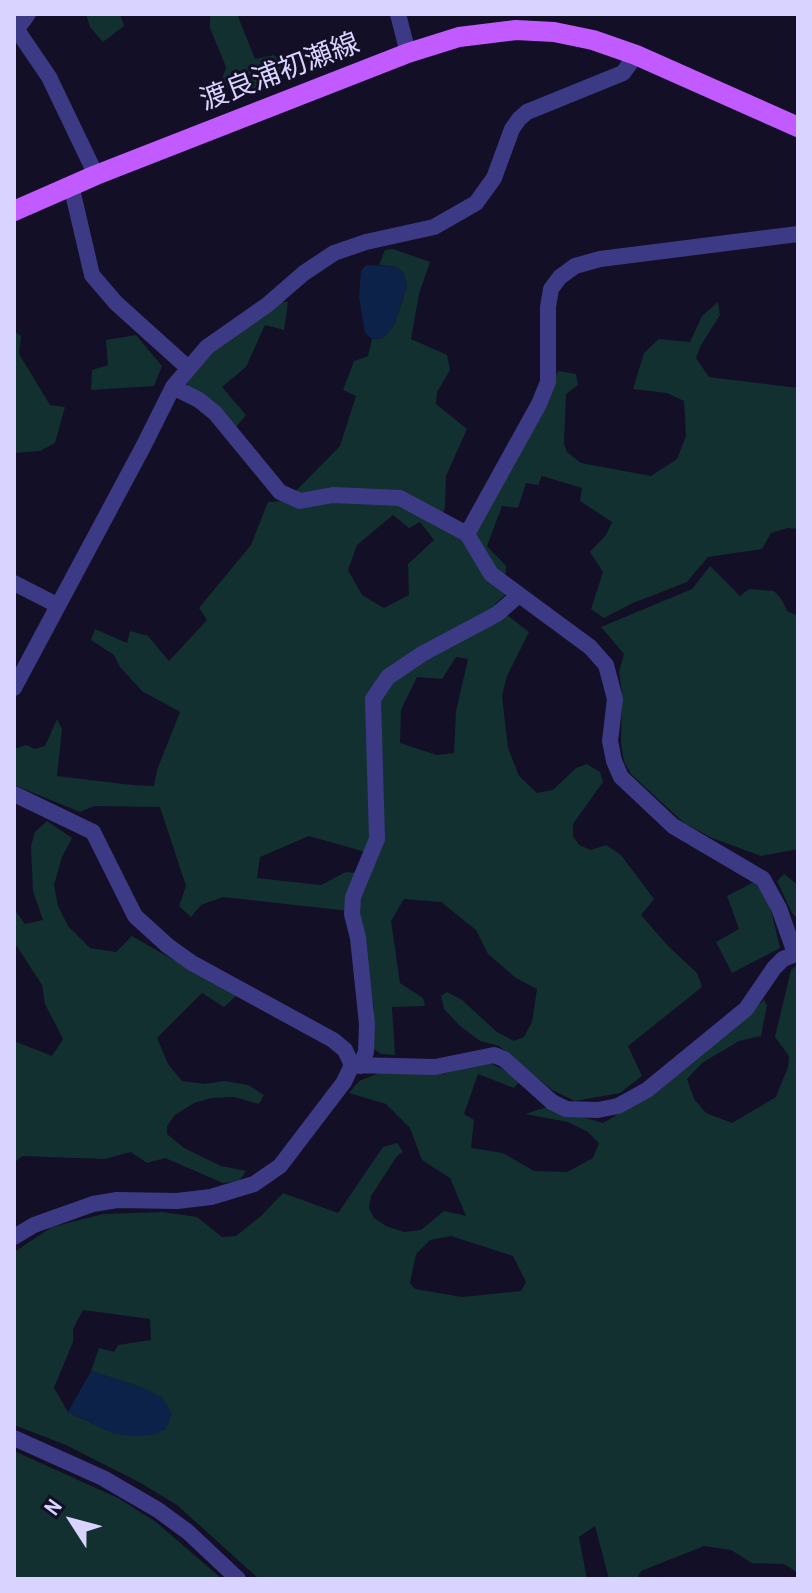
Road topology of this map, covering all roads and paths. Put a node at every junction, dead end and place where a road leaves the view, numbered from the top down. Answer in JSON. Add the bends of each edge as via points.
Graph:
{"nodes":[{"id":1,"x":28,"y":14,"type":"edge"},
{"id":2,"x":398,"y":14,"type":"edge"},
{"id":3,"x":16,"y":32,"type":"edge"},
{"id":4,"x":408,"y":53,"type":"junction"},
{"id":5,"x":636,"y":55,"type":"junction"},
{"id":6,"x":798,"y":127,"type":"edge"},
{"id":7,"x":96,"y":175,"type":"junction"},
{"id":8,"x":71,"y":185,"type":"junction"},
{"id":9,"x":14,"y":211,"type":"edge"},
{"id":10,"x":798,"y":234,"type":"edge"},
{"id":11,"x":187,"y":367,"type":"junction"},
{"id":12,"x":173,"y":387,"type":"junction"},
{"id":13,"x":467,"y":534,"type":"junction"},
{"id":14,"x":14,"y":583,"type":"edge"},
{"id":15,"x":519,"y":595,"type":"junction"},
{"id":16,"x":57,"y":605,"type":"junction"},
{"id":17,"x":14,"y":688,"type":"edge"},
{"id":18,"x":14,"y":794,"type":"edge"},
{"id":19,"x":797,"y":953,"type":"edge"},
{"id":20,"x":356,"y":1066,"type":"junction"},
{"id":21,"x":14,"y":1237,"type":"edge"},
{"id":22,"x":14,"y":1438,"type":"edge"},
{"id":23,"x":238,"y":1579,"type":"edge"}],
"edges":[{"from":1,"to":3,"type":"street"},
{"from":2,"to":4,"type":"street"},
{"from":3,"to":7,"type":"street","via":[[49,77]]},
{"from":4,"to":5,"type":"main road","name":"渡良浦初瀬線","via":[[459,37],[516,30],[593,40]]},
{"from":4,"to":7,"type":"main road","name":"渡良浦初瀬線"},
{"from":5,"to":6,"type":"main road","name":"渡良浦初瀬線"},
{"from":5,"to":11,"type":"street","via":[[623,73],[519,119],[494,178],[476,203],[434,227],[334,253]]},
{"from":7,"to":8,"type":"main road","name":"渡良浦初瀬線"},
{"from":8,"to":9,"type":"main road","name":"渡良浦初瀬線"},
{"from":8,"to":11,"type":"street","via":[[92,275]]},
{"from":10,"to":13,"type":"street","via":[[600,259],[560,277],[548,307],[548,382]]},
{"from":11,"to":12,"type":"street"},
{"from":12,"to":13,"type":"street","via":[[215,413],[280,492],[300,501],[333,495],[400,498]]},
{"from":12,"to":16,"type":"street"},
{"from":13,"to":15,"type":"street","via":[[491,574]]},
{"from":14,"to":16,"type":"street"},
{"from":15,"to":19,"type":"street","via":[[606,665],[615,699],[610,741],[621,777],[673,826],[763,879]]},
{"from":15,"to":20,"type":"street","via":[[497,614],[388,677],[373,699],[377,839],[352,906],[367,1024],[366,1052]]},
{"from":16,"to":17,"type":"street"},
{"from":18,"to":20,"type":"street","via":[[93,832],[135,916],[158,939],[333,1040]]},
{"from":19,"to":20,"type":"street","via":[[774,968],[746,1009],[647,1090],[618,1106],[566,1109],[494,1055],[435,1067]]},
{"from":20,"to":21,"type":"street","via":[[280,1166],[254,1184],[211,1197],[93,1204]]},
{"from":22,"to":23,"type":"street","via":[[103,1478],[158,1510]]}]}
